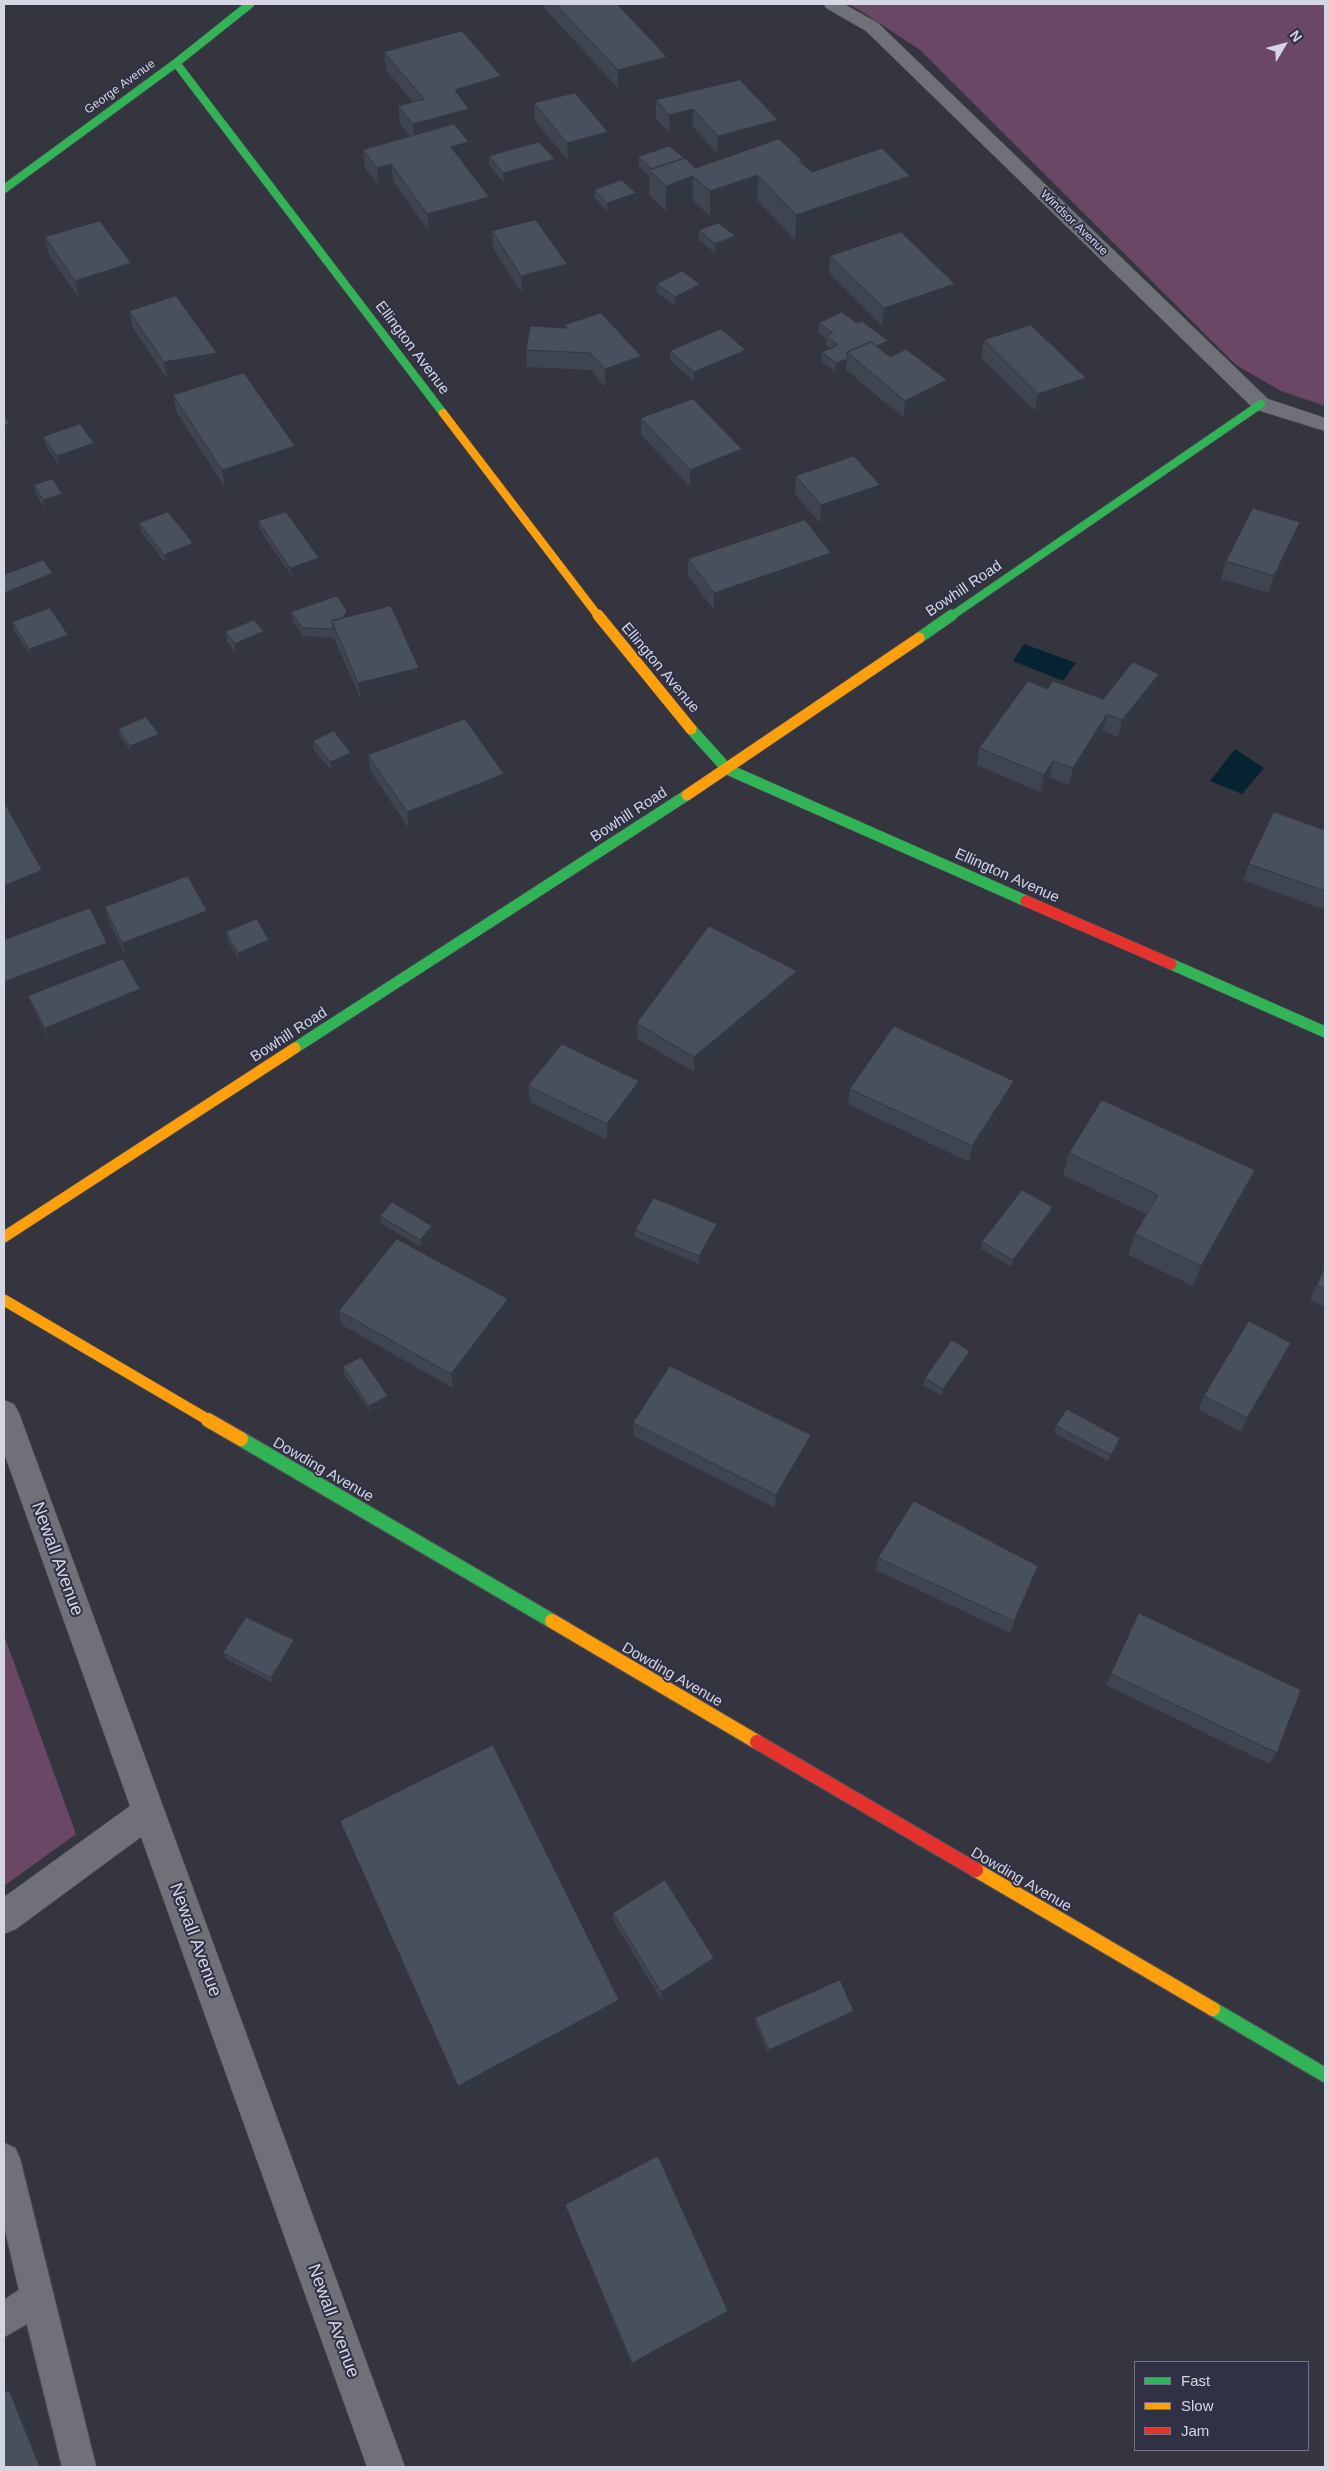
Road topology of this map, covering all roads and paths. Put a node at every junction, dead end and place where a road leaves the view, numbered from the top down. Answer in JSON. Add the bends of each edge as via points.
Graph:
{"nodes":[{"id":1,"x":250,"y":4,"type":"edge"},
{"id":2,"x":832,"y":4,"type":"edge"},
{"id":3,"x":176,"y":63,"type":"junction"},
{"id":4,"x":4,"y":190,"type":"edge"},
{"id":5,"x":1261,"y":404,"type":"junction"},
{"id":6,"x":1325,"y":425,"type":"edge"},
{"id":7,"x":727,"y":769,"type":"junction"},
{"id":8,"x":1325,"y":1032,"type":"edge"},
{"id":9,"x":4,"y":1237,"type":"edge"},
{"id":10,"x":4,"y":1300,"type":"edge"},
{"id":11,"x":4,"y":1413,"type":"edge"},
{"id":12,"x":148,"y":1812,"type":"junction"},
{"id":13,"x":4,"y":1917,"type":"edge"},
{"id":14,"x":1325,"y":2075,"type":"edge"},
{"id":15,"x":4,"y":2159,"type":"edge"},
{"id":16,"x":38,"y":2297,"type":"junction"},
{"id":17,"x":4,"y":2320,"type":"edge"},
{"id":18,"x":79,"y":2467,"type":"edge"},
{"id":19,"x":386,"y":2467,"type":"edge"}],
"edges":[{"from":1,"to":3,"type":"street","name":"George Avenue"},
{"from":2,"to":5,"type":"street","name":"Windsor Avenue","via":[[872,27]]},
{"from":3,"to":4,"type":"street","name":"George Avenue"},
{"from":3,"to":7,"type":"street","name":"Ellington Avenue","via":[[611,632]]},
{"from":5,"to":6,"type":"street","name":"Windsor Avenue"},
{"from":5,"to":7,"type":"street","name":"Bowhill Road"},
{"from":7,"to":8,"type":"street","name":"Ellington Avenue"},
{"from":7,"to":9,"type":"street","name":"Bowhill Road"},
{"from":10,"to":14,"type":"street","name":"Dowding Avenue"},
{"from":11,"to":12,"type":"street","name":"Newall Avenue"},
{"from":12,"to":13,"type":"street"},
{"from":12,"to":19,"type":"street","name":"Newall Avenue"},
{"from":15,"to":16,"type":"lane"},
{"from":16,"to":17,"type":"lane"},
{"from":16,"to":18,"type":"lane"}]}
